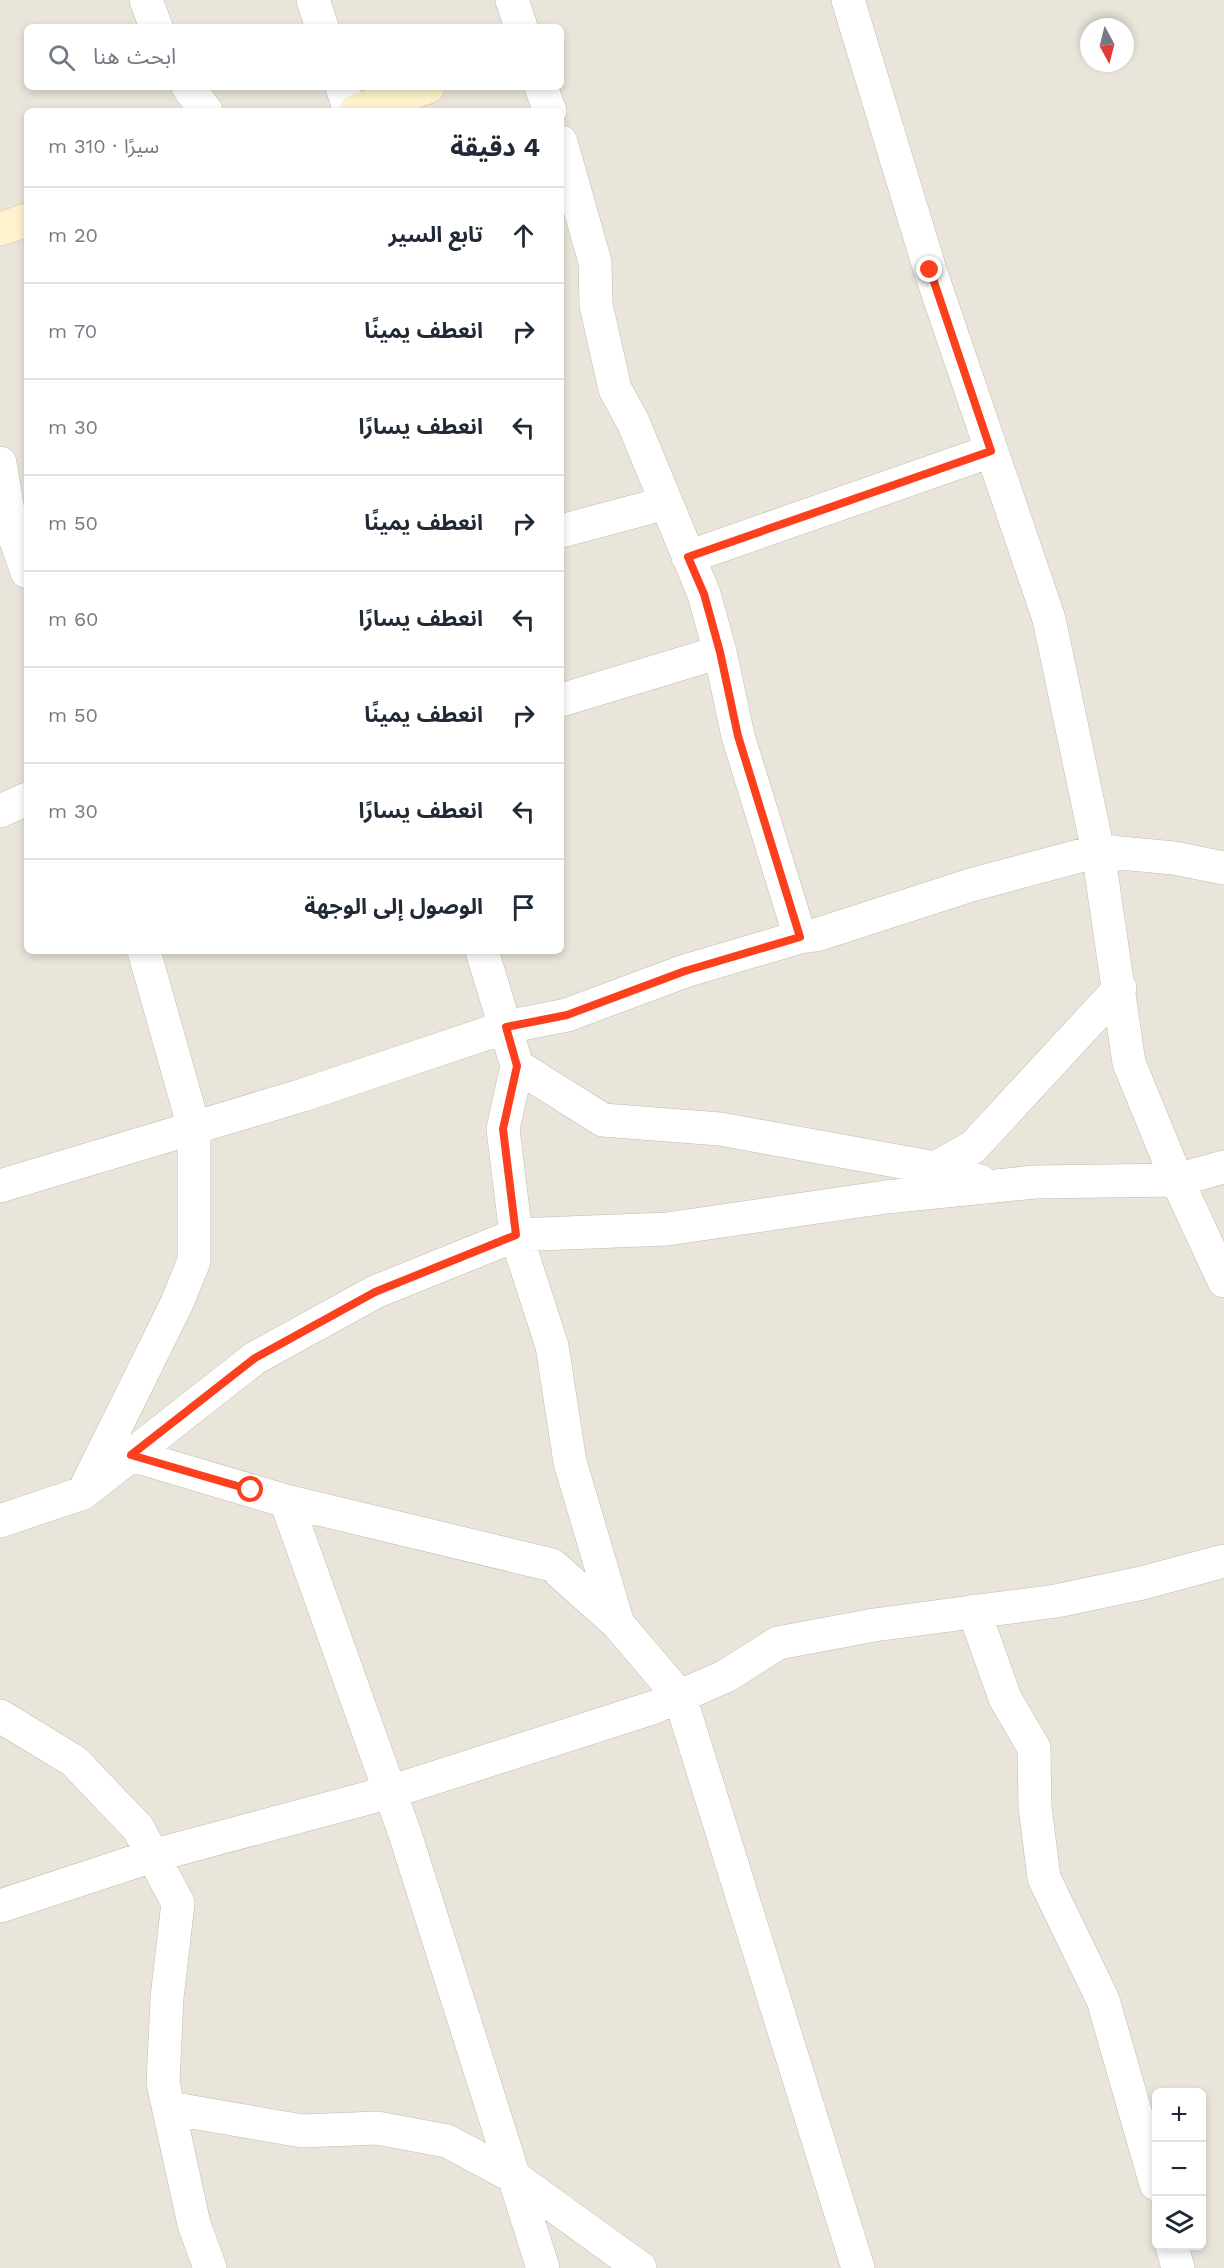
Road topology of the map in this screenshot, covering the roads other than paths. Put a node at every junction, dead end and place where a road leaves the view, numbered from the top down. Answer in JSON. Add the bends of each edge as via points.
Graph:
{"nodes":[{"id":1,"x":146,"y":0,"type":"edge"},
{"id":2,"x":313,"y":0,"type":"edge"},
{"id":3,"x":512,"y":0,"type":"edge"},
{"id":4,"x":848,"y":0,"type":"edge"},
{"id":5,"x":155,"y":24,"type":"edge"},
{"id":6,"x":321,"y":24,"type":"edge"},
{"id":7,"x":520,"y":24,"type":"edge"},
{"id":8,"x":190,"y":90,"type":"edge"},
{"id":9,"x":343,"y":90,"type":"edge"},
{"id":10,"x":419,"y":90,"type":"edge"},
{"id":11,"x":542,"y":90,"type":"edge"},
{"id":12,"x":204,"y":108,"type":"edge"},
{"id":13,"x":349,"y":108,"type":"edge"},
{"id":14,"x":365,"y":108,"type":"edge"},
{"id":15,"x":549,"y":108,"type":"edge"},
{"id":16,"x":564,"y":153,"type":"edge"},
{"id":17,"x":24,"y":221,"type":"edge"},
{"id":18,"x":0,"y":229,"type":"edge"},
{"id":19,"x":991,"y":451,"type":"junction"},
{"id":20,"x":0,"y":462,"type":"edge"},
{"id":21,"x":3,"y":497,"type":"edge"},
{"id":22,"x":666,"y":503,"type":"junction"},
{"id":23,"x":564,"y":530,"type":"edge"},
{"id":24,"x":688,"y":557,"type":"junction"},
{"id":25,"x":24,"y":563,"type":"edge"},
{"id":26,"x":720,"y":652,"type":"junction"},
{"id":27,"x":564,"y":699,"type":"edge"},
{"id":28,"x":24,"y":799,"type":"edge"},
{"id":29,"x":0,"y":811,"type":"edge"},
{"id":30,"x":1098,"y":851,"type":"junction"},
{"id":31,"x":1224,"y":868,"type":"edge"},
{"id":32,"x":800,"y":937,"type":"junction"},
{"id":33,"x":145,"y":954,"type":"edge"},
{"id":34,"x":483,"y":954,"type":"edge"},
{"id":35,"x":1120,"y":988,"type":"junction"},
{"id":36,"x":506,"y":1027,"type":"junction"},
{"id":37,"x":517,"y":1066,"type":"junction"},
{"id":38,"x":194,"y":1128,"type":"junction"},
{"id":39,"x":1224,"y":1167,"type":"edge"},
{"id":40,"x":935,"y":1168,"type":"junction"},
{"id":41,"x":1178,"y":1180,"type":"junction"},
{"id":42,"x":0,"y":1186,"type":"edge"},
{"id":43,"x":999,"y":1186,"type":"junction"},
{"id":44,"x":886,"y":1197,"type":"junction"},
{"id":45,"x":516,"y":1235,"type":"junction"},
{"id":46,"x":1224,"y":1281,"type":"edge"},
{"id":47,"x":131,"y":1455,"type":"junction"},
{"id":48,"x":82,"y":1493,"type":"junction"},
{"id":49,"x":286,"y":1501,"type":"junction"},
{"id":50,"x":0,"y":1521,"type":"edge"},
{"id":51,"x":1224,"y":1561,"type":"edge"},
{"id":52,"x":974,"y":1611,"type":"junction"},
{"id":53,"x":618,"y":1624,"type":"junction"},
{"id":54,"x":680,"y":1697,"type":"junction"},
{"id":55,"x":0,"y":1716,"type":"edge"},
{"id":56,"x":390,"y":1792,"type":"junction"},
{"id":57,"x":152,"y":1856,"type":"junction"},
{"id":58,"x":0,"y":1906,"type":"edge"},
{"id":59,"x":169,"y":2108,"type":"junction"},
{"id":60,"x":1152,"y":2170,"type":"edge"},
{"id":61,"x":514,"y":2176,"type":"junction"},
{"id":62,"x":1173,"y":2250,"type":"edge"},
{"id":63,"x":210,"y":2268,"type":"edge"},
{"id":64,"x":543,"y":2268,"type":"edge"},
{"id":65,"x":640,"y":2268,"type":"edge"},
{"id":66,"x":858,"y":2268,"type":"edge"},
{"id":67,"x":1178,"y":2268,"type":"edge"}],
"edges":[{"from":1,"to":5,"type":"street"},
{"from":2,"to":6,"type":"street"},
{"from":3,"to":7,"type":"street"},
{"from":4,"to":19,"type":"street","via":[[930,270]]},
{"from":8,"to":12,"type":"street"},
{"from":9,"to":13,"type":"street"},
{"from":10,"to":14,"type":"street"},
{"from":11,"to":15,"type":"street"},
{"from":16,"to":22,"type":"street","via":[[595,262],[596,305],[615,389]]},
{"from":17,"to":18,"type":"street"},
{"from":19,"to":24,"type":"street"},
{"from":19,"to":30,"type":"street","via":[[1049,619]]},
{"from":20,"to":21,"type":"street"},
{"from":21,"to":25,"type":"street"},
{"from":22,"to":23,"type":"street"},
{"from":22,"to":24,"type":"street"},
{"from":24,"to":26,"type":"street","via":[[704,594]]},
{"from":26,"to":27,"type":"street"},
{"from":26,"to":32,"type":"street","via":[[738,736]]},
{"from":28,"to":29,"type":"street"},
{"from":30,"to":31,"type":"street","via":[[1174,858]]},
{"from":30,"to":32,"type":"street"},
{"from":30,"to":35,"type":"street"},
{"from":32,"to":36,"type":"street","via":[[685,971],[567,1015]]},
{"from":33,"to":38,"type":"street"},
{"from":34,"to":36,"type":"street"},
{"from":35,"to":40,"type":"street","via":[[973,1147]]},
{"from":35,"to":41,"type":"street","via":[[1129,1063]]},
{"from":36,"to":37,"type":"street"},
{"from":36,"to":38,"type":"street"},
{"from":37,"to":40,"type":"street","via":[[603,1119],[720,1129]]},
{"from":37,"to":45,"type":"street","via":[[503,1129]]},
{"from":38,"to":42,"type":"street"},
{"from":38,"to":48,"type":"street","via":[[194,1261]]},
{"from":39,"to":41,"type":"street"},
{"from":40,"to":43,"type":"street"},
{"from":40,"to":44,"type":"street"},
{"from":41,"to":43,"type":"street"},
{"from":41,"to":46,"type":"street"},
{"from":43,"to":44,"type":"street"},
{"from":44,"to":45,"type":"street","via":[[667,1229]]},
{"from":45,"to":47,"type":"street","via":[[375,1292],[255,1358]]},
{"from":45,"to":53,"type":"street","via":[[552,1346],[570,1462]]},
{"from":47,"to":48,"type":"street"},
{"from":47,"to":49,"type":"street"},
{"from":48,"to":50,"type":"street"},
{"from":49,"to":53,"type":"street","via":[[552,1565]]},
{"from":49,"to":56,"type":"street"},
{"from":51,"to":52,"type":"street","via":[[1056,1601]]},
{"from":52,"to":54,"type":"street","via":[[778,1643],[726,1676]]},
{"from":52,"to":60,"type":"street","via":[[1005,1698],[1034,1748],[1035,1807],[1044,1878],[1103,2000]]},
{"from":53,"to":54,"type":"street"},
{"from":54,"to":56,"type":"street"},
{"from":54,"to":66,"type":"street"},
{"from":55,"to":57,"type":"street","via":[[74,1761],[138,1828]]},
{"from":56,"to":57,"type":"street"},
{"from":56,"to":61,"type":"street"},
{"from":57,"to":58,"type":"street"},
{"from":57,"to":59,"type":"street","via":[[178,1903],[166,1998],[163,2083]]},
{"from":59,"to":61,"type":"street","via":[[302,2131],[377,2128],[447,2141]]},
{"from":59,"to":63,"type":"street","via":[[194,2224]]},
{"from":61,"to":64,"type":"street"},
{"from":61,"to":65,"type":"street"},
{"from":62,"to":67,"type":"street"}]}
